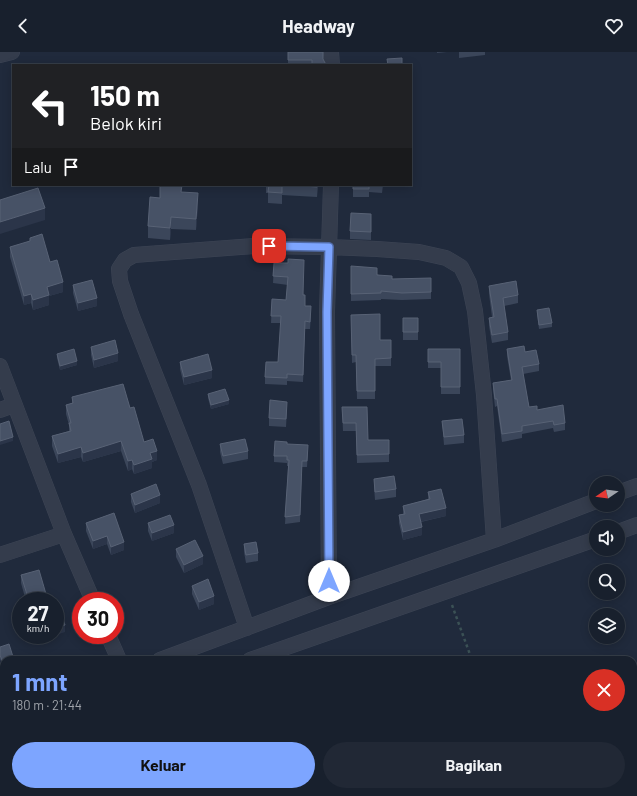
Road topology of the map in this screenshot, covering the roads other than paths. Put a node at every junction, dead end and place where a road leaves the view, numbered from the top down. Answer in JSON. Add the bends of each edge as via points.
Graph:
{"nodes":[{"id":1,"x":12,"y":52,"type":"edge"},
{"id":2,"x":331,"y":52,"type":"edge"},
{"id":3,"x":0,"y":55,"type":"edge"},
{"id":4,"x":332,"y":64,"type":"edge"},
{"id":5,"x":331,"y":186,"type":"edge"},
{"id":6,"x":329,"y":247,"type":"junction"},
{"id":7,"x":0,"y":366,"type":"edge"},
{"id":8,"x":7,"y":408,"type":"edge"},
{"id":9,"x":637,"y":486,"type":"edge"},
{"id":10,"x":625,"y":490,"type":"edge"},
{"id":11,"x":589,"y":504,"type":"edge"},
{"id":12,"x":637,"y":525,"type":"edge"},
{"id":13,"x":625,"y":529,"type":"edge"},
{"id":14,"x":64,"y":534,"type":"junction"},
{"id":15,"x":494,"y":540,"type":"junction"},
{"id":16,"x":589,"y":541,"type":"edge"},
{"id":17,"x":0,"y":555,"type":"edge"},
{"id":18,"x":89,"y":592,"type":"edge"},
{"id":19,"x":329,"y":597,"type":"junction"},
{"id":20,"x":247,"y":628,"type":"junction"},
{"id":21,"x":112,"y":644,"type":"edge"},
{"id":22,"x":117,"y":656,"type":"edge"},
{"id":23,"x":171,"y":656,"type":"edge"},
{"id":24,"x":261,"y":656,"type":"edge"}],
"edges":[{"from":1,"to":3,"type":"street"},
{"from":2,"to":4,"type":"street"},
{"from":5,"to":6,"type":"street"},
{"from":6,"to":15,"type":"street","via":[[420,252],[446,258],[461,267],[469,283],[475,311],[484,395]]},
{"from":6,"to":19,"type":"street"},
{"from":6,"to":20,"type":"street","via":[[254,246],[134,255],[125,260],[119,269],[130,314],[199,484]]},
{"from":7,"to":8,"type":"street"},
{"from":8,"to":14,"type":"street"},
{"from":9,"to":10,"type":"street"},
{"from":11,"to":15,"type":"street"},
{"from":12,"to":13,"type":"street"},
{"from":14,"to":17,"type":"street"},
{"from":14,"to":18,"type":"street"},
{"from":15,"to":19,"type":"street"},
{"from":16,"to":24,"type":"street"},
{"from":19,"to":20,"type":"street"},
{"from":20,"to":23,"type":"street"},
{"from":21,"to":22,"type":"street"}]}
